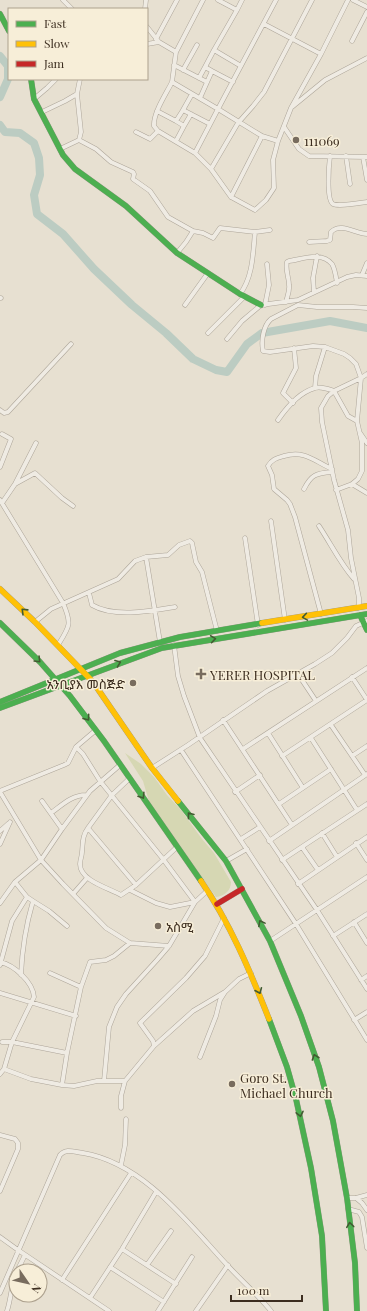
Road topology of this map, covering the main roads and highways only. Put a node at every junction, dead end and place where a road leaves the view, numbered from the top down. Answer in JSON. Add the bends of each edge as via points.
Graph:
{"nodes":[{"id":1,"x":0,"y":14,"type":"edge"},
{"id":2,"x":8,"y":29,"type":"edge"},
{"id":3,"x":31,"y":80,"type":"edge"},
{"id":4,"x":263,"y":305,"type":"road end"},
{"id":5,"x":0,"y":588,"type":"edge"},
{"id":6,"x":361,"y":606,"type":"edge"},
{"id":7,"x":364,"y":614,"type":"edge"},
{"id":8,"x":366,"y":622,"type":"edge"},
{"id":9,"x":0,"y":623,"type":"edge"},
{"id":10,"x":367,"y":630,"type":"edge"},
{"id":11,"x":80,"y":669,"type":"junction"},
{"id":12,"x":86,"y":675,"type":"junction"},
{"id":13,"x":56,"y":680,"type":"junction"},
{"id":14,"x":60,"y":685,"type":"junction"},
{"id":15,"x":0,"y":702,"type":"edge"},
{"id":16,"x":0,"y":708,"type":"edge"},
{"id":17,"x":242,"y":889,"type":"junction"},
{"id":18,"x":217,"y":904,"type":"junction"},
{"id":19,"x":326,"y":1311,"type":"edge"},
{"id":20,"x":357,"y":1311,"type":"edge"}],
"edges":[{"from":1,"to":2,"type":"main road"},
{"from":3,"to":4,"type":"main road","via":[[34,99],[63,155],[75,169],[126,206],[177,253],[242,295]]},
{"from":11,"to":5,"type":"main road","one_way":true},
{"from":6,"to":7,"type":"main road"},
{"from":6,"to":11,"type":"main road","one_way":true,"via":[[180,637],[120,653]]},
{"from":7,"to":8,"type":"main road"},
{"from":12,"to":7,"type":"main road","one_way":true,"via":[[174,645]]},
{"from":8,"to":10,"type":"main road"},
{"from":9,"to":13,"type":"main road","one_way":true},
{"from":11,"to":12,"type":"main road"},
{"from":11,"to":13,"type":"main road"},
{"from":12,"to":14,"type":"main road"},
{"from":17,"to":12,"type":"main road","one_way":true,"via":[[226,861],[152,768]]},
{"from":13,"to":14,"type":"main road"},
{"from":13,"to":15,"type":"main road"},
{"from":14,"to":16,"type":"main road"},
{"from":14,"to":18,"type":"main road","one_way":true,"via":[[96,730]]},
{"from":17,"to":18,"type":"main road"},
{"from":20,"to":17,"type":"main road","one_way":true,"via":[[355,1263],[347,1198],[333,1121],[319,1067],[270,941]]},
{"from":18,"to":19,"type":"main road","one_way":true,"via":[[251,973],[282,1053],[296,1099],[322,1236]]}]}
